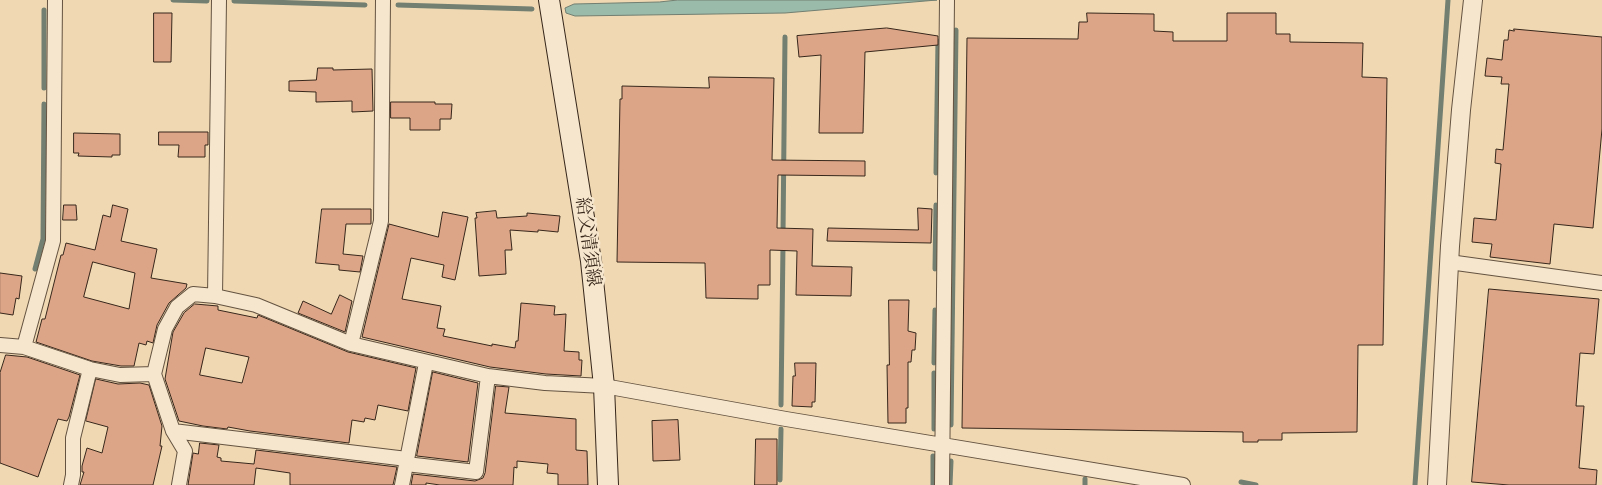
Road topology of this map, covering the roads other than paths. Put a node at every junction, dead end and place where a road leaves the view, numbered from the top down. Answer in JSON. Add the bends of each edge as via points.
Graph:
{"nodes":[{"id":1,"x":55,"y":0,"type":"edge"},
{"id":2,"x":219,"y":0,"type":"edge"},
{"id":3,"x":383,"y":0,"type":"edge"},
{"id":4,"x":548,"y":0,"type":"edge"},
{"id":5,"x":1473,"y":0,"type":"edge"},
{"id":6,"x":947,"y":5,"type":"edge"},
{"id":7,"x":1449,"y":262,"type":"junction"},
{"id":8,"x":1602,"y":283,"type":"edge"},
{"id":9,"x":215,"y":296,"type":"junction"},
{"id":10,"x":351,"y":344,"type":"junction"},
{"id":11,"x":0,"y":345,"type":"edge"},
{"id":12,"x":24,"y":347,"type":"junction"},
{"id":13,"x":426,"y":363,"type":"junction"},
{"id":14,"x":90,"y":368,"type":"junction"},
{"id":15,"x":154,"y":374,"type":"junction"},
{"id":16,"x":488,"y":376,"type":"junction"},
{"id":17,"x":604,"y":386,"type":"junction"},
{"id":18,"x":173,"y":431,"type":"junction"},
{"id":19,"x":942,"y":445,"type":"junction"},
{"id":20,"x":406,"y":462,"type":"junction"},
{"id":21,"x":71,"y":485,"type":"edge"},
{"id":22,"x":179,"y":485,"type":"edge"},
{"id":23,"x":402,"y":485,"type":"edge"},
{"id":24,"x":608,"y":485,"type":"edge"},
{"id":25,"x":942,"y":485,"type":"edge"},
{"id":26,"x":1183,"y":485,"type":"edge"},
{"id":27,"x":1437,"y":485,"type":"edge"}],
"edges":[{"from":1,"to":12,"type":"street","via":[[53,241]]},
{"from":2,"to":9,"type":"street"},
{"from":3,"to":10,"type":"street","via":[[382,221]]},
{"from":4,"to":17,"type":"main road","name":"給父清須線","via":[[591,261]]},
{"from":5,"to":7,"type":"street"},
{"from":6,"to":19,"type":"street"},
{"from":7,"to":8,"type":"street"},
{"from":7,"to":27,"type":"street"},
{"from":9,"to":10,"type":"street","via":[[256,305]]},
{"from":9,"to":15,"type":"street","via":[[193,294],[177,307],[165,329]]},
{"from":10,"to":13,"type":"street"},
{"from":11,"to":12,"type":"street"},
{"from":12,"to":14,"type":"street"},
{"from":13,"to":16,"type":"street"},
{"from":13,"to":20,"type":"street"},
{"from":14,"to":15,"type":"street","via":[[120,375]]},
{"from":14,"to":21,"type":"street","via":[[73,438]]},
{"from":15,"to":18,"type":"street"},
{"from":16,"to":17,"type":"street"},
{"from":16,"to":20,"type":"street","via":[[476,472]]},
{"from":17,"to":19,"type":"street"},
{"from":17,"to":24,"type":"main road","name":"給父清須線"},
{"from":18,"to":20,"type":"street"},
{"from":18,"to":22,"type":"street","via":[[186,451]]},
{"from":19,"to":25,"type":"street"},
{"from":19,"to":26,"type":"street"},
{"from":20,"to":23,"type":"street"}]}
